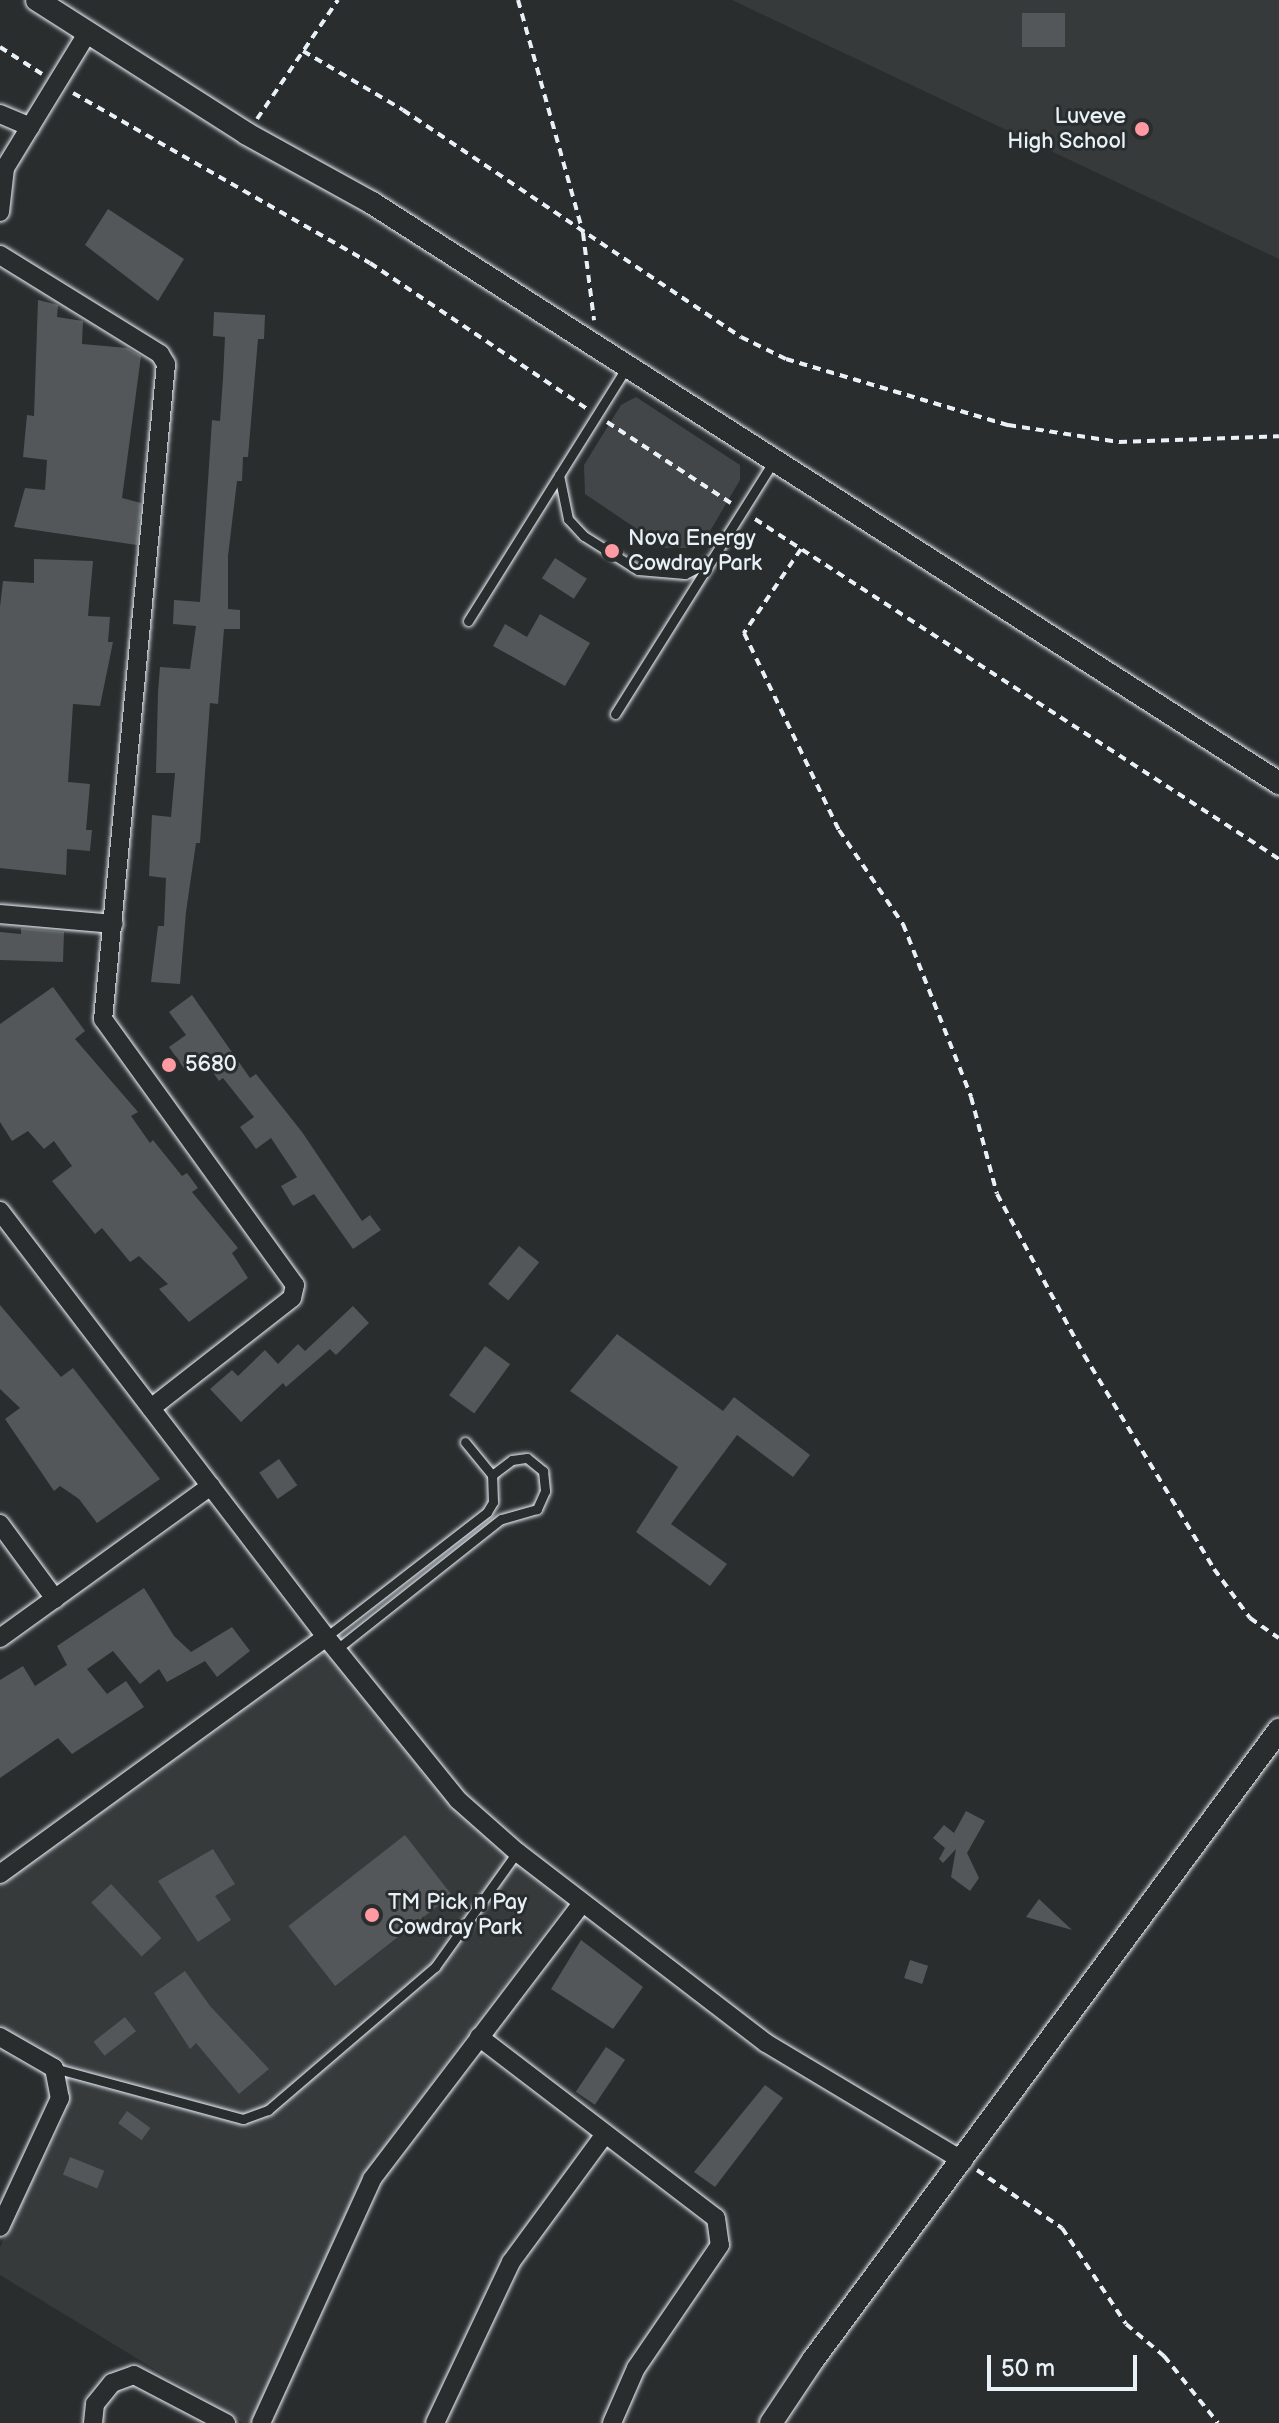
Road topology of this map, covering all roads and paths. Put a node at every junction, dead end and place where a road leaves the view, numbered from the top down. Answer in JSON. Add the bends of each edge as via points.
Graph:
{"nodes":[{"id":1,"x":37,"y":0,"type":"edge"},
{"id":2,"x":338,"y":0,"type":"edge"},
{"id":3,"x":518,"y":0,"type":"edge"},
{"id":4,"x":88,"y":32,"type":"junction"},
{"id":5,"x":0,"y":47,"type":"edge"},
{"id":6,"x":303,"y":51,"type":"junction"},
{"id":7,"x":56,"y":83,"type":"junction"},
{"id":8,"x":0,"y":114,"type":"edge"},
{"id":9,"x":30,"y":127,"type":"junction"},
{"id":10,"x":247,"y":134,"type":"junction"},
{"id":11,"x":0,"y":212,"type":"edge"},
{"id":12,"x":583,"y":233,"type":"junction"},
{"id":13,"x":0,"y":255,"type":"edge"},
{"id":14,"x":598,"y":351,"type":"junction"},
{"id":15,"x":626,"y":368,"type":"junction"},
{"id":16,"x":597,"y":415,"type":"junction"},
{"id":17,"x":1279,"y":436,"type":"edge"},
{"id":18,"x":773,"y":462,"type":"junction"},
{"id":19,"x":559,"y":475,"type":"junction"},
{"id":20,"x":743,"y":511,"type":"junction"},
{"id":21,"x":801,"y":549,"type":"junction"},
{"id":22,"x":712,"y":560,"type":"junction"},
{"id":23,"x":468,"y":621,"type":"dead end"},
{"id":24,"x":615,"y":714,"type":"dead end"},
{"id":25,"x":1279,"y":783,"type":"edge"},
{"id":26,"x":1279,"y":859,"type":"edge"},
{"id":27,"x":0,"y":914,"type":"edge"},
{"id":28,"x":114,"y":924,"type":"junction"},
{"id":29,"x":0,"y":1211,"type":"edge"},
{"id":30,"x":151,"y":1408,"type":"junction"},
{"id":31,"x":465,"y":1442,"type":"dead end"},
{"id":32,"x":492,"y":1475,"type":"junction"},
{"id":33,"x":211,"y":1486,"type":"junction"},
{"id":34,"x":0,"y":1524,"type":"edge"},
{"id":35,"x":55,"y":1599,"type":"junction"},
{"id":36,"x":0,"y":1638,"type":"edge"},
{"id":37,"x":1279,"y":1638,"type":"edge"},
{"id":38,"x":331,"y":1643,"type":"junction"},
{"id":39,"x":1279,"y":1730,"type":"edge"},
{"id":40,"x":517,"y":1852,"type":"junction"},
{"id":41,"x":0,"y":1874,"type":"edge"},
{"id":42,"x":582,"y":1903,"type":"junction"},
{"id":43,"x":0,"y":2037,"type":"edge"},
{"id":44,"x":479,"y":2037,"type":"junction"},
{"id":45,"x":54,"y":2068,"type":"junction"},
{"id":46,"x":605,"y":2134,"type":"junction"},
{"id":47,"x":963,"y":2161,"type":"junction"},
{"id":48,"x":0,"y":2227,"type":"edge"},
{"id":49,"x":93,"y":2423,"type":"edge"},
{"id":50,"x":226,"y":2423,"type":"edge"},
{"id":51,"x":261,"y":2423,"type":"edge"},
{"id":52,"x":435,"y":2423,"type":"edge"},
{"id":53,"x":612,"y":2423,"type":"edge"},
{"id":54,"x":771,"y":2423,"type":"edge"},
{"id":55,"x":1218,"y":2423,"type":"edge"}],
"edges":[{"from":1,"to":4,"type":"street"},
{"from":2,"to":6,"type":"path"},
{"from":3,"to":12,"type":"path"},
{"from":4,"to":7,"type":"street"},
{"from":4,"to":10,"type":"street"},
{"from":5,"to":7,"type":"path"},
{"from":6,"to":10,"type":"path"},
{"from":6,"to":12,"type":"path","via":[[403,110]]},
{"from":7,"to":9,"type":"street"},
{"from":7,"to":16,"type":"path","via":[[370,263]]},
{"from":8,"to":9,"type":"street"},
{"from":9,"to":11,"type":"street","via":[[5,168]]},
{"from":10,"to":14,"type":"street","via":[[372,203]]},
{"from":12,"to":14,"type":"path"},
{"from":12,"to":17,"type":"path","via":[[741,337],[786,359],[1008,425],[1119,442]]},
{"from":13,"to":28,"type":"street","via":[[160,354],[166,364]]},
{"from":14,"to":15,"type":"street"},
{"from":15,"to":16,"type":"lane"},
{"from":15,"to":18,"type":"street"},
{"from":16,"to":19,"type":"lane"},
{"from":16,"to":20,"type":"path"},
{"from":18,"to":20,"type":"lane"},
{"from":18,"to":25,"type":"street"},
{"from":19,"to":22,"type":"lane","via":[[568,519],[584,536],[638,570],[685,574]]},
{"from":19,"to":23,"type":"lane"},
{"from":20,"to":21,"type":"path"},
{"from":20,"to":22,"type":"lane"},
{"from":21,"to":26,"type":"path"},
{"from":21,"to":37,"type":"path","via":[[744,633],[839,830],[903,924],[971,1097],[997,1194],[1084,1355],[1214,1569],[1250,1618]]},
{"from":22,"to":24,"type":"lane"},
{"from":27,"to":28,"type":"street"},
{"from":28,"to":30,"type":"street","via":[[103,1019],[295,1285],[292,1298]]},
{"from":29,"to":30,"type":"street"},
{"from":30,"to":33,"type":"street"},
{"from":31,"to":32,"type":"lane"},
{"from":32,"to":38,"type":"lane","via":[[493,1502],[487,1512]]},
{"from":32,"to":38,"type":"lane","via":[[512,1460],[527,1458],[543,1471],[545,1491],[537,1509],[501,1519]]},
{"from":33,"to":35,"type":"street"},
{"from":33,"to":38,"type":"street"},
{"from":34,"to":35,"type":"street"},
{"from":35,"to":36,"type":"street"},
{"from":38,"to":40,"type":"street","via":[[433,1773]]},
{"from":38,"to":41,"type":"street"},
{"from":39,"to":47,"type":"street"},
{"from":40,"to":42,"type":"street"},
{"from":40,"to":45,"type":"lane","via":[[435,1967],[268,2110],[243,2119]]},
{"from":42,"to":44,"type":"street"},
{"from":42,"to":47,"type":"street","via":[[766,2043]]},
{"from":43,"to":45,"type":"street"},
{"from":44,"to":46,"type":"street"},
{"from":44,"to":51,"type":"street","via":[[372,2179]]},
{"from":45,"to":48,"type":"street","via":[[60,2082],[56,2114]]},
{"from":46,"to":52,"type":"street","via":[[511,2262]]},
{"from":46,"to":53,"type":"street","via":[[716,2218],[720,2245],[636,2368]]},
{"from":47,"to":54,"type":"street"},
{"from":47,"to":55,"type":"path","via":[[1062,2228],[1126,2324],[1164,2356]]},
{"from":49,"to":50,"type":"street","via":[[95,2404],[112,2383],[134,2375]]}]}
